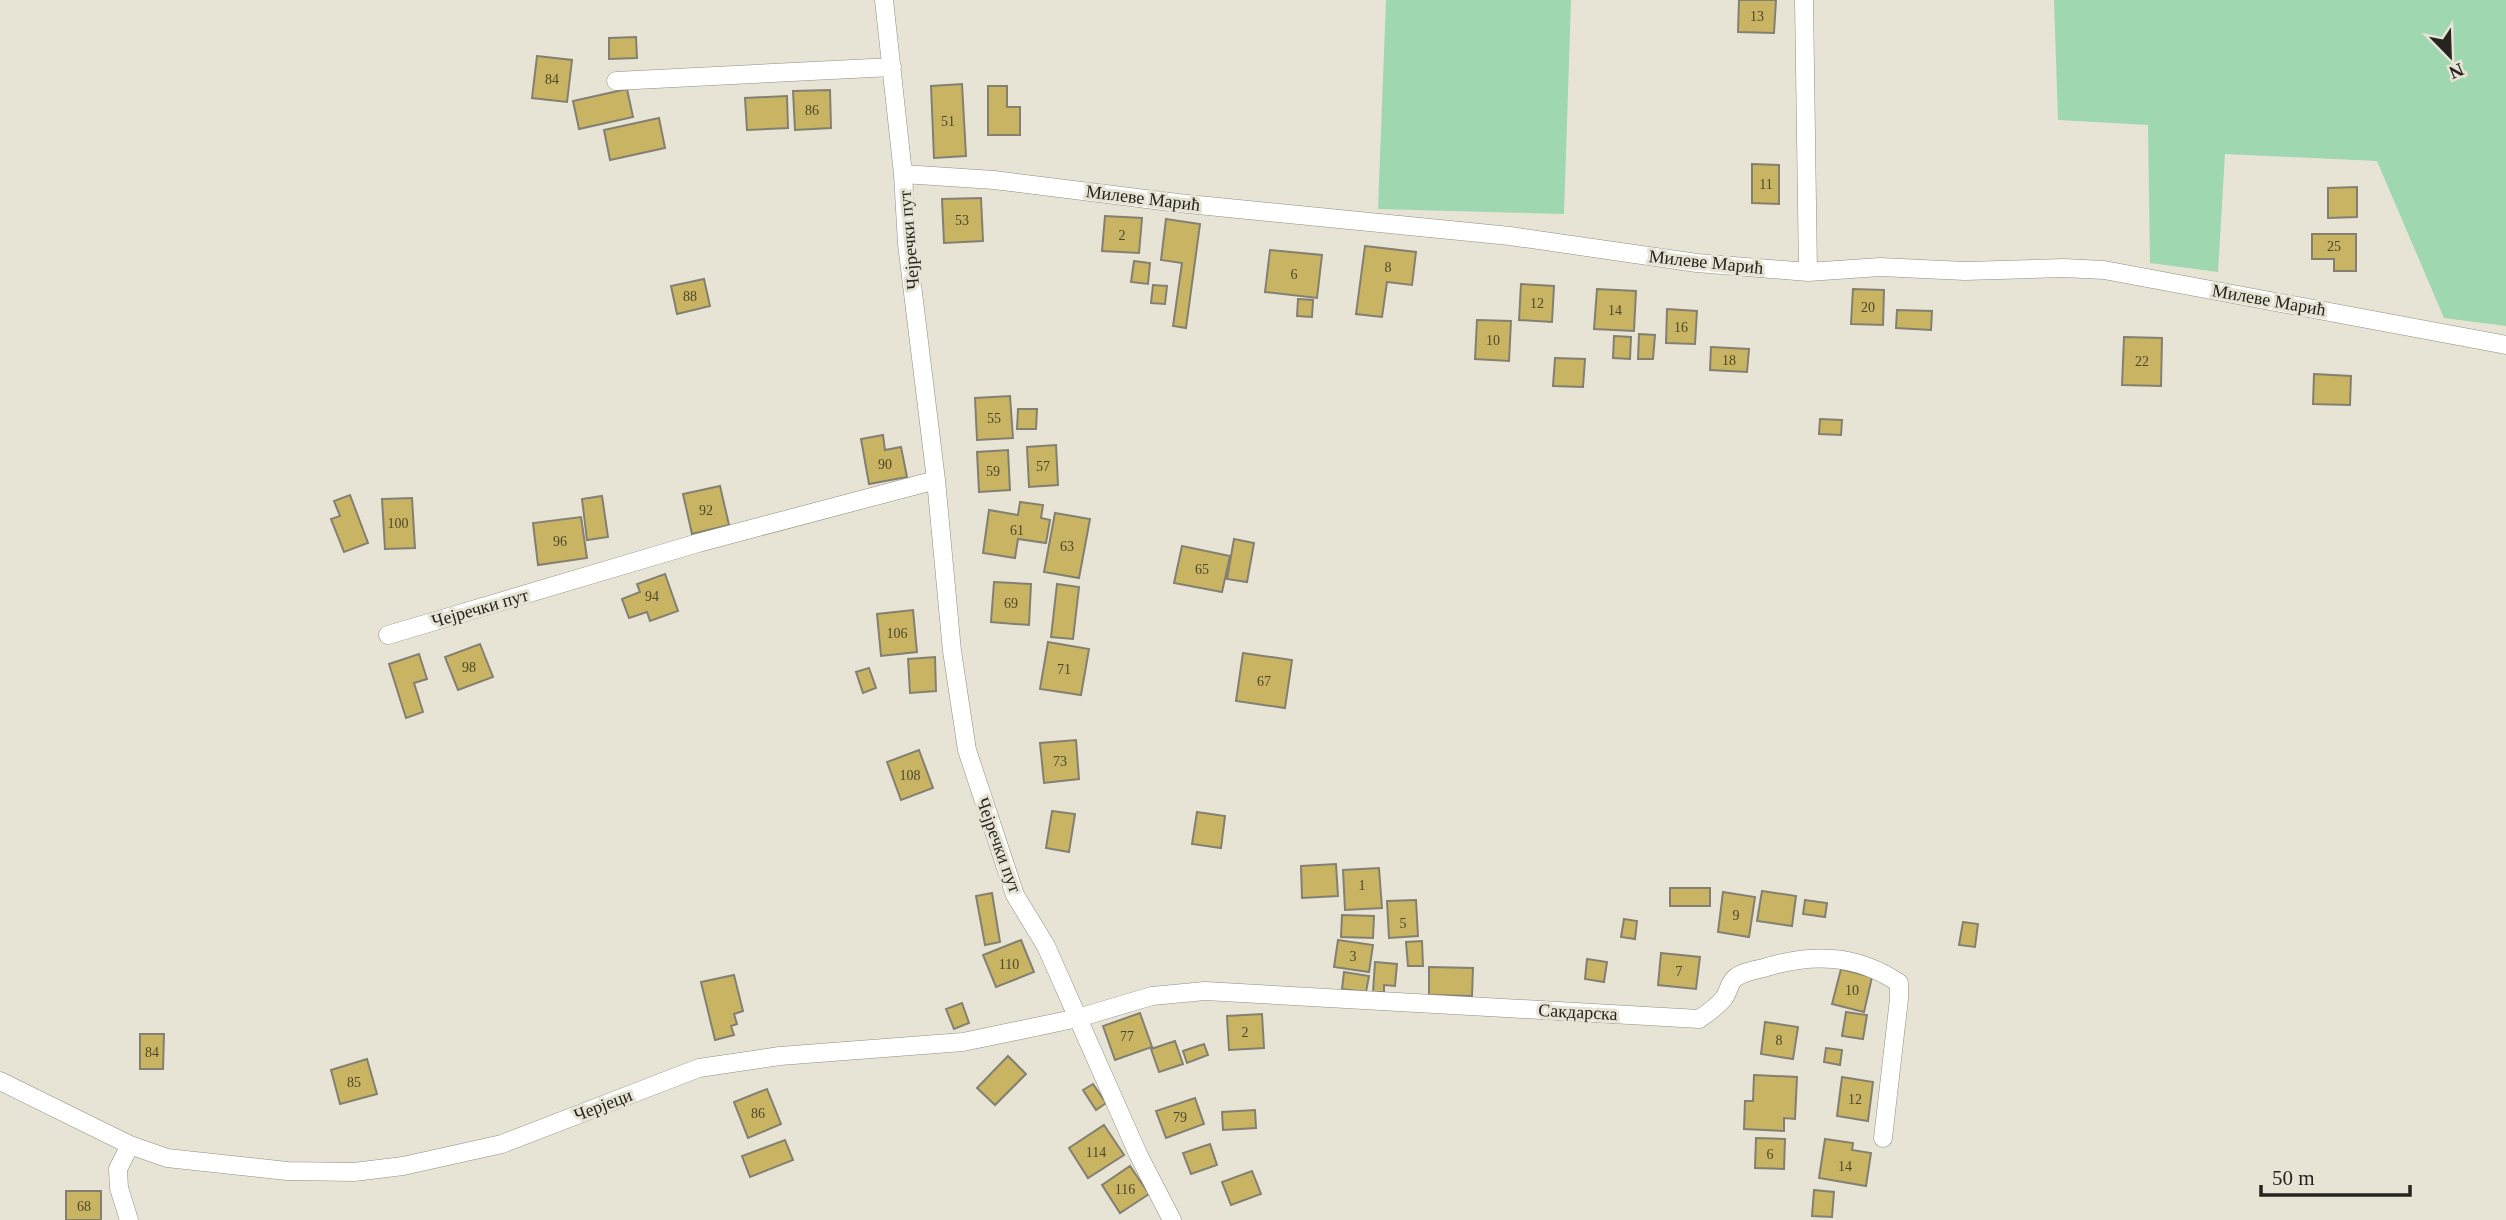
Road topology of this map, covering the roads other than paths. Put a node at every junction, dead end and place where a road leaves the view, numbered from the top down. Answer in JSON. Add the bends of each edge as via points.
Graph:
{"nodes":[{"id":1,"x":884,"y":0,"type":"edge"},
{"id":2,"x":1804,"y":0,"type":"edge"},
{"id":3,"x":892,"y":67,"type":"junction"},
{"id":4,"x":617,"y":81,"type":"dead end"},
{"id":5,"x":903,"y":174,"type":"junction"},
{"id":6,"x":1808,"y":272,"type":"junction"},
{"id":7,"x":2506,"y":345,"type":"edge"},
{"id":8,"x":936,"y":480,"type":"junction"},
{"id":9,"x":388,"y":635,"type":"dead end"},
{"id":10,"x":1078,"y":1018,"type":"junction"},
{"id":11,"x":0,"y":1081,"type":"edge"},
{"id":12,"x":1883,"y":1138,"type":"dead end"},
{"id":13,"x":130,"y":1145,"type":"junction"},
{"id":14,"x":129,"y":1220,"type":"edge"},
{"id":15,"x":1172,"y":1220,"type":"edge"}],
"edges":[{"from":1,"to":3,"type":"street","name":"Чејречки пут"},
{"from":2,"to":6,"type":"street"},
{"from":3,"to":4,"type":"street"},
{"from":3,"to":5,"type":"street","name":"Чејречки пут"},
{"from":5,"to":6,"type":"street","name":"Милеве Мaрић","via":[[995,180],[1510,236],[1697,263]]},
{"from":5,"to":8,"type":"street","name":"Чејречки пут","via":[[907,244]]},
{"from":6,"to":7,"type":"street","name":"Милеве Мaрић","via":[[1880,267],[2104,270]]},
{"from":8,"to":9,"type":"street","name":"Чејречки пут","via":[[698,543]]},
{"from":8,"to":10,"type":"street","name":"Чејречки пут","via":[[951,651],[967,750],[1015,895],[1046,946]]},
{"from":10,"to":12,"type":"street","name":"Сакдарска","via":[[1152,996],[1205,991],[1699,1019],[1723,999],[1734,979],[1745,973],[1793,959],[1822,957],[1871,968],[1899,982]]},
{"from":10,"to":13,"type":"street","name":"Черјеци","via":[[963,1042],[780,1056],[698,1068],[502,1144],[403,1166],[354,1172],[287,1171],[167,1158]]},
{"from":10,"to":15,"type":"street","name":"Чејречки пут"},
{"from":11,"to":13,"type":"street","name":"Черјеци"},
{"from":13,"to":14,"type":"street","via":[[118,1169]]}]}
